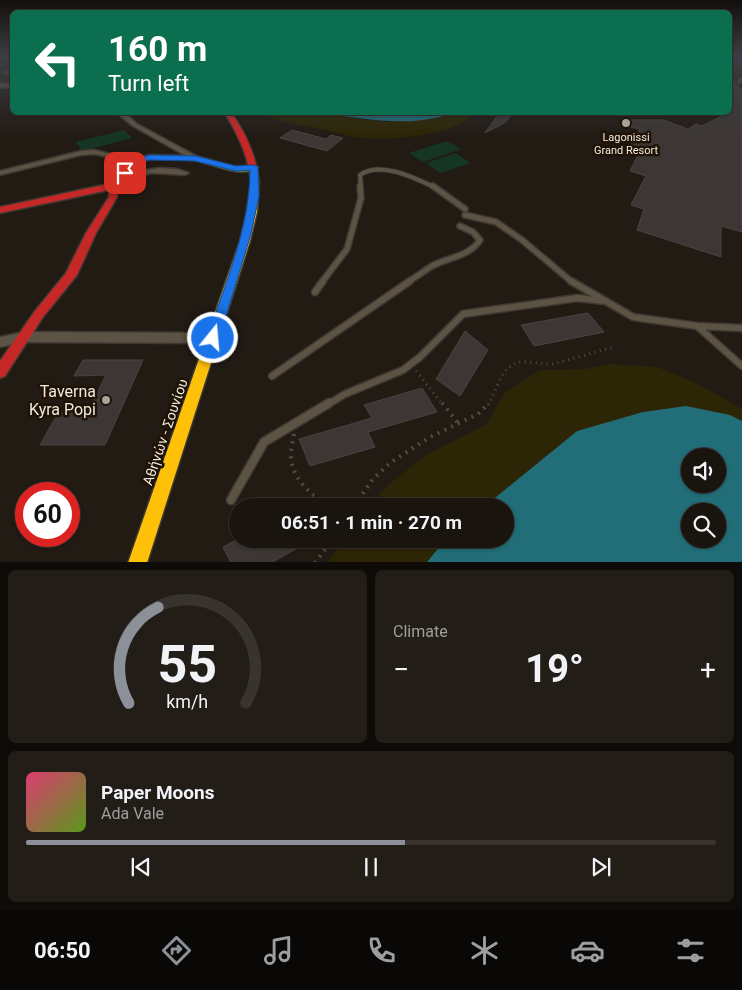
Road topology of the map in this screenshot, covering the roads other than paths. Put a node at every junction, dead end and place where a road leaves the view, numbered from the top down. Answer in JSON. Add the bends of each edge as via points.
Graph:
{"nodes":[{"id":1,"x":123,"y":115,"type":"edge"},
{"id":2,"x":229,"y":115,"type":"edge"},
{"id":3,"x":196,"y":158,"type":"junction"},
{"id":4,"x":135,"y":161,"type":"junction"},
{"id":5,"x":254,"y":167,"type":"junction"},
{"id":6,"x":0,"y":173,"type":"edge"},
{"id":7,"x":185,"y":173,"type":"dead end"},
{"id":8,"x":117,"y":182,"type":"junction"},
{"id":9,"x":0,"y":210,"type":"edge"},
{"id":10,"x":460,"y":226,"type":"dead end"},
{"id":11,"x":315,"y":292,"type":"dead end"},
{"id":12,"x":605,"y":301,"type":"junction"},
{"id":13,"x":697,"y":326,"type":"junction"},
{"id":14,"x":742,"y":328,"type":"edge"},
{"id":15,"x":24,"y":337,"type":"junction"},
{"id":16,"x":213,"y":338,"type":"junction"},
{"id":17,"x":0,"y":342,"type":"edge"},
{"id":18,"x":742,"y":366,"type":"edge"},
{"id":19,"x":0,"y":372,"type":"edge"},
{"id":20,"x":272,"y":376,"type":"dead end"},
{"id":21,"x":233,"y":498,"type":"edge"},
{"id":22,"x":137,"y":562,"type":"edge"}],
"edges":[{"from":1,"to":3,"type":"street"},
{"from":2,"to":5,"type":"main road","name":"Αθήνών - Σουνίου","via":[[246,141]]},
{"from":3,"to":4,"type":"main road","via":[[150,157]]},
{"from":3,"to":5,"type":"main road","via":[[236,169]]},
{"from":4,"to":6,"type":"street","via":[[94,152],[81,153]]},
{"from":4,"to":8,"type":"main road"},
{"from":5,"to":16,"type":"main road","name":"Αθήνών - Σουνίου","via":[[254,196],[246,234]]},
{"from":7,"to":8,"type":"street","via":[[149,170]]},
{"from":8,"to":9,"type":"main road"},
{"from":8,"to":15,"type":"main road","via":[[113,197],[71,275]]},
{"from":10,"to":20,"type":"lane","via":[[480,240],[476,246],[432,266]]},
{"from":11,"to":12,"type":"lane","via":[[347,249],[361,198],[360,175],[380,170],[405,173],[437,188],[465,212],[496,222],[577,286]]},
{"from":12,"to":13,"type":"lane","via":[[633,317]]},
{"from":12,"to":21,"type":"lane","via":[[578,298],[463,314],[404,370],[345,394],[264,442]]},
{"from":13,"to":14,"type":"lane"},
{"from":13,"to":18,"type":"lane"},
{"from":15,"to":16,"type":"street"},
{"from":15,"to":17,"type":"street"},
{"from":15,"to":19,"type":"main road"},
{"from":16,"to":22,"type":"main road","name":"Αθήνών - Σουνίου"}]}
